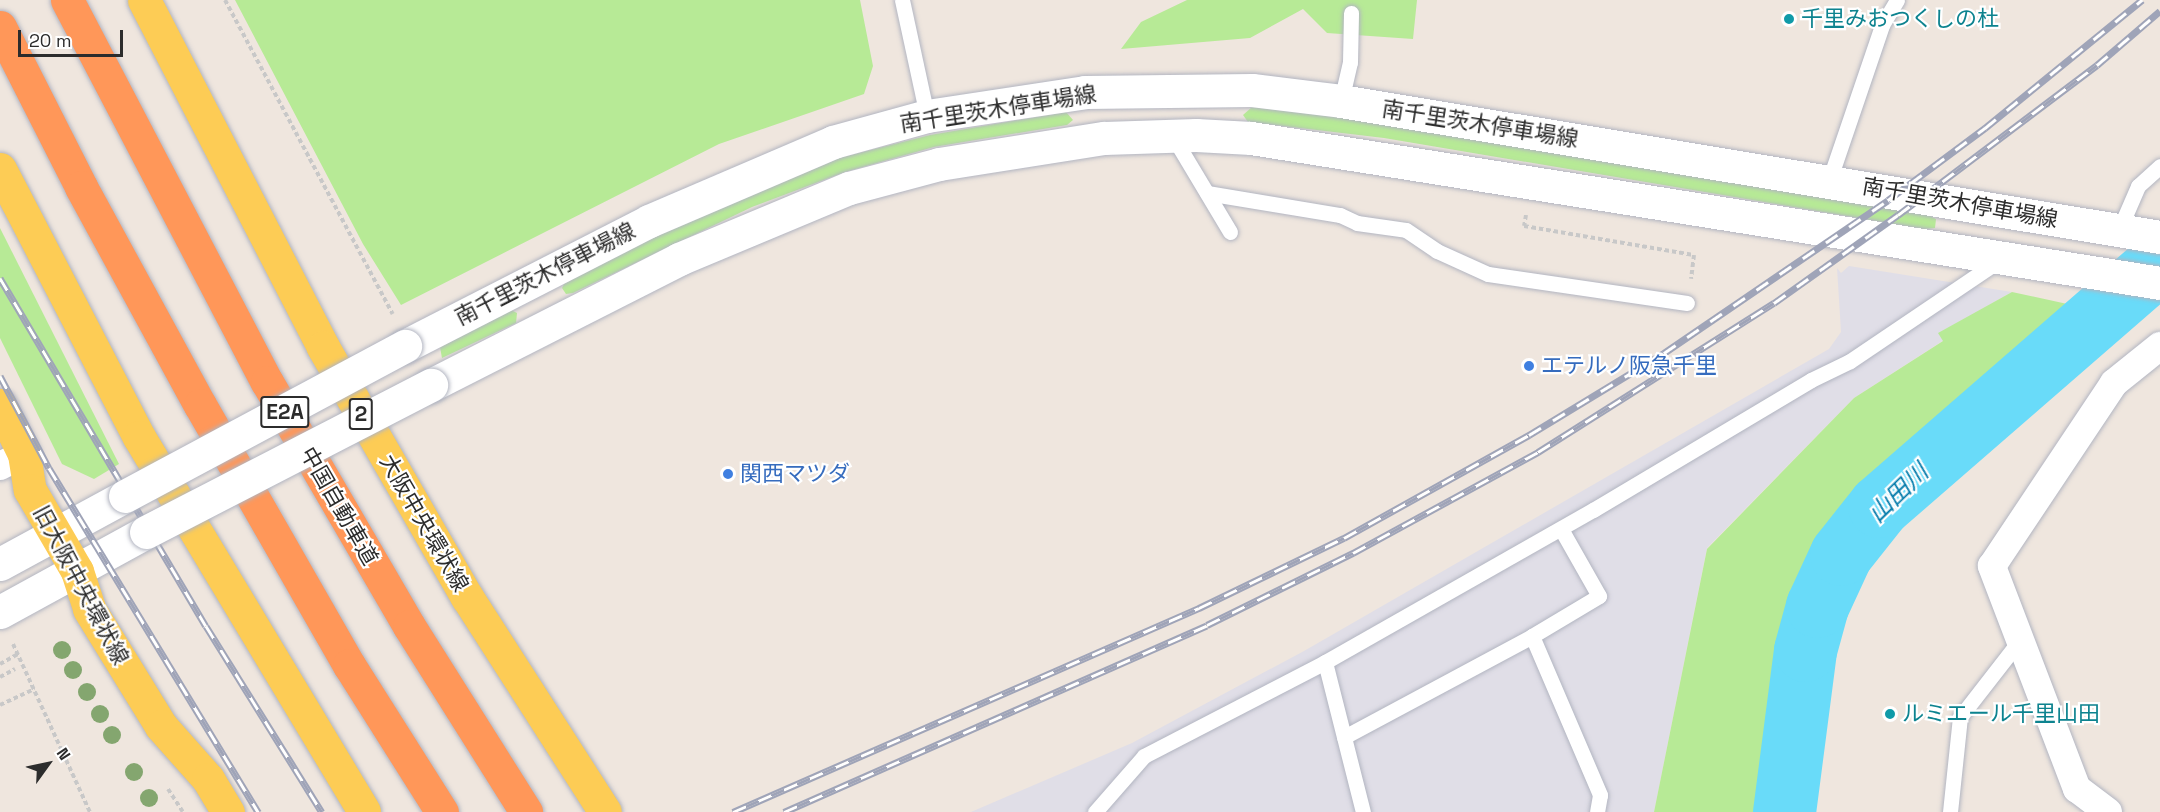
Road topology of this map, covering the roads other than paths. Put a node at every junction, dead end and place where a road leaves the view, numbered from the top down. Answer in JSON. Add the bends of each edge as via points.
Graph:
{"nodes":[{"id":1,"x":67,"y":0,"type":"edge"},
{"id":2,"x":144,"y":0,"type":"edge"},
{"id":3,"x":902,"y":0,"type":"edge"},
{"id":4,"x":1897,"y":0,"type":"edge"},
{"id":5,"x":1351,"y":13,"type":"dead end"},
{"id":6,"x":0,"y":27,"type":"edge"},
{"id":7,"x":1341,"y":101,"type":"junction"},
{"id":8,"x":927,"y":116,"type":"junction"},
{"id":9,"x":1172,"y":135,"type":"junction"},
{"id":10,"x":2160,"y":166,"type":"edge"},
{"id":11,"x":0,"y":169,"type":"edge"},
{"id":12,"x":1829,"y":180,"type":"junction"},
{"id":13,"x":1207,"y":194,"type":"junction"},
{"id":14,"x":2119,"y":230,"type":"junction"},
{"id":15,"x":1230,"y":232,"type":"dead end"},
{"id":16,"x":2159,"y":237,"type":"edge"},
{"id":17,"x":2002,"y":258,"type":"junction"},
{"id":18,"x":2160,"y":283,"type":"edge"},
{"id":19,"x":1687,"y":303,"type":"road end"},
{"id":20,"x":2160,"y":346,"type":"edge"},
{"id":21,"x":0,"y":405,"type":"edge"},
{"id":22,"x":12,"y":460,"type":"edge"},
{"id":23,"x":1561,"y":528,"type":"junction"},
{"id":24,"x":55,"y":533,"type":"junction"},
{"id":25,"x":0,"y":564,"type":"edge"},
{"id":26,"x":77,"y":571,"type":"junction"},
{"id":27,"x":4,"y":624,"type":"edge"},
{"id":28,"x":1532,"y":636,"type":"junction"},
{"id":29,"x":2020,"y":640,"type":"junction"},
{"id":30,"x":1325,"y":662,"type":"junction"},
{"id":31,"x":1344,"y":737,"type":"junction"},
{"id":32,"x":228,"y":812,"type":"edge"},
{"id":33,"x":364,"y":812,"type":"edge"},
{"id":34,"x":442,"y":812,"type":"edge"},
{"id":35,"x":526,"y":812,"type":"edge"},
{"id":36,"x":605,"y":812,"type":"edge"},
{"id":37,"x":1095,"y":812,"type":"edge"},
{"id":38,"x":1363,"y":812,"type":"edge"},
{"id":39,"x":1597,"y":812,"type":"edge"},
{"id":40,"x":1950,"y":812,"type":"edge"},
{"id":41,"x":2108,"y":812,"type":"edge"}],
"edges":[{"from":1,"to":35,"type":"highway","name":"中国自動車道","number":"E2A","via":[[267,381],[409,626]]},
{"from":2,"to":36,"type":"main road","name":"大阪中央環状線","number":"2","via":[[323,347],[467,597]]},
{"from":3,"to":8,"type":"lane"},
{"from":4,"to":12,"type":"lane","via":[[1882,25]]},
{"from":5,"to":7,"type":"lane","via":[[1350,62]]},
{"from":6,"to":34,"type":"highway","via":[[81,187],[200,405],[349,665]]},
{"from":7,"to":8,"type":"main road","name":"南千里茨木停車場線","via":[[1252,90],[1085,92]]},
{"from":7,"to":12,"type":"main road","name":"南千里茨木停車場線"},
{"from":8,"to":24,"type":"main road","name":"南千里茨木停車場線","bridge":true,"via":[[833,142],[737,181],[401,333]]},
{"from":9,"to":13,"type":"lane"},
{"from":9,"to":17,"type":"main road","name":"南千里茨木停車場線","via":[[1251,138],[1421,163]]},
{"from":9,"to":26,"type":"main road","name":"南千里茨木停車場線","bridge":true,"via":[[1074,140],[939,164],[849,188],[679,259]]},
{"from":10,"to":14,"type":"lane","via":[[2138,186]]},
{"from":11,"to":33,"type":"main road","via":[[139,437]]},
{"from":12,"to":14,"type":"main road","name":"南千里茨木停車場線"},
{"from":13,"to":15,"type":"lane"},
{"from":13,"to":19,"type":"lane","via":[[1340,215],[1357,223],[1406,230],[1437,251],[1488,274]]},
{"from":14,"to":16,"type":"main road","name":"南千里茨木停車場線"},
{"from":17,"to":18,"type":"main road","name":"南千里茨木停車場線"},
{"from":17,"to":23,"type":"lane","via":[[1850,361],[1811,380]]},
{"from":20,"to":29,"type":"street","via":[[2114,383],[1992,566]]},
{"from":21,"to":22,"type":"main road","name":"旧大阪中央環状線"},
{"from":22,"to":24,"type":"main road","name":"旧大阪中央環状線"},
{"from":23,"to":28,"type":"lane","via":[[1599,596]]},
{"from":23,"to":30,"type":"lane"},
{"from":24,"to":25,"type":"main road","name":"南千里茨木停車場線"},
{"from":24,"to":26,"type":"main road","name":"旧大阪中央環状線"},
{"from":26,"to":27,"type":"main road","name":"南千里茨木停車場線"},
{"from":26,"to":32,"type":"main road","name":"旧大阪中央環状線","via":[[89,609],[161,726],[208,779]]},
{"from":28,"to":31,"type":"lane"},
{"from":28,"to":39,"type":"lane","via":[[1600,795]]},
{"from":29,"to":40,"type":"lane","via":[[1960,717]]},
{"from":29,"to":41,"type":"street","via":[[2076,789]]},
{"from":30,"to":31,"type":"lane"},
{"from":30,"to":37,"type":"lane","via":[[1144,756]]},
{"from":31,"to":38,"type":"lane"}]}
